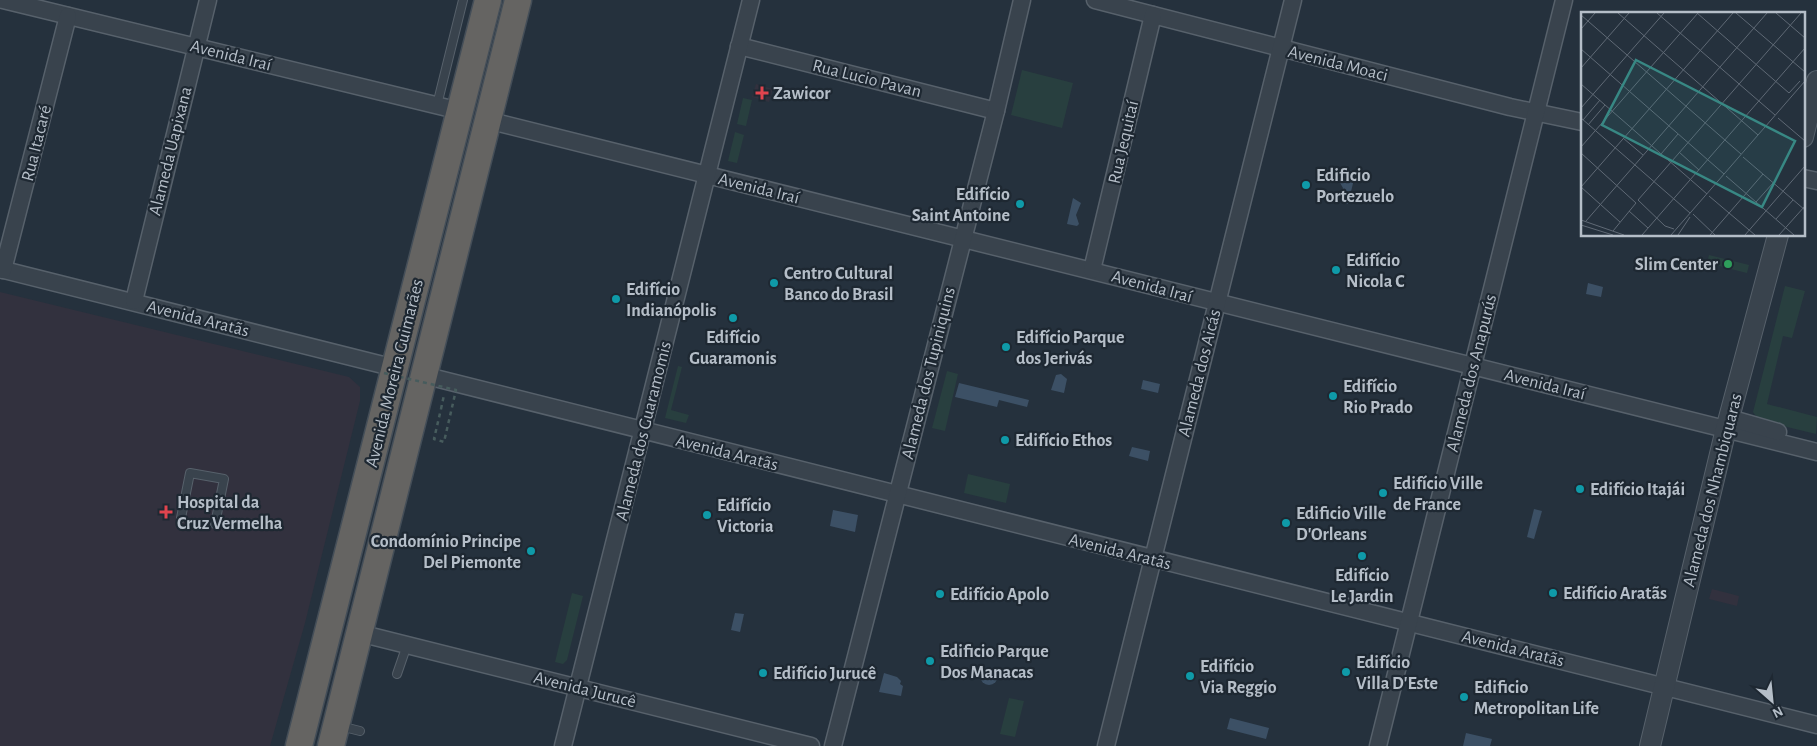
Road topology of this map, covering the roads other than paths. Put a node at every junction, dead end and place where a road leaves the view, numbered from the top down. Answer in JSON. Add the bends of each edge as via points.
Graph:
{"nodes":[{"id":1,"x":3,"y":0,"type":"edge"},
{"id":2,"x":208,"y":0,"type":"edge"},
{"id":3,"x":462,"y":0,"type":"edge"},
{"id":4,"x":488,"y":0,"type":"edge"},
{"id":5,"x":518,"y":0,"type":"edge"},
{"id":6,"x":751,"y":0,"type":"edge"},
{"id":7,"x":1022,"y":0,"type":"edge"},
{"id":8,"x":1095,"y":0,"type":"edge"},
{"id":9,"x":1293,"y":0,"type":"edge"},
{"id":10,"x":1564,"y":0,"type":"edge"},
{"id":11,"x":1154,"y":14,"type":"junction"},
{"id":12,"x":68,"y":16,"type":"junction"},
{"id":13,"x":739,"y":46,"type":"junction"},
{"id":14,"x":196,"y":47,"type":"junction"},
{"id":15,"x":1281,"y":49,"type":"junction"},
{"id":16,"x":458,"y":70,"type":"junction"},
{"id":17,"x":1817,"y":81,"type":"edge"},
{"id":18,"x":448,"y":108,"type":"junction"},
{"id":19,"x":996,"y":110,"type":"junction"},
{"id":20,"x":487,"y":120,"type":"junction"},
{"id":21,"x":1534,"y":121,"type":"junction"},
{"id":22,"x":1581,"y":122,"type":"edge"},
{"id":23,"x":1804,"y":133,"type":"edge"},
{"id":24,"x":707,"y":174,"type":"junction"},
{"id":25,"x":1804,"y":178,"type":"edge"},
{"id":26,"x":1817,"y":181,"type":"edge"},
{"id":27,"x":1778,"y":236,"type":"edge"},
{"id":28,"x":963,"y":238,"type":"junction"},
{"id":29,"x":2,"y":270,"type":"edge"},
{"id":30,"x":1092,"y":270,"type":"junction"},
{"id":31,"x":134,"y":301,"type":"junction"},
{"id":32,"x":1216,"y":303,"type":"junction"},
{"id":33,"x":1473,"y":367,"type":"junction"},
{"id":34,"x":389,"y":371,"type":"junction"},
{"id":35,"x":423,"y":375,"type":"junction"},
{"id":36,"x":1727,"y":424,"type":"junction"},
{"id":37,"x":643,"y":431,"type":"junction"},
{"id":38,"x":1817,"y":441,"type":"edge"},
{"id":39,"x":1817,"y":452,"type":"edge"},
{"id":40,"x":897,"y":495,"type":"junction"},
{"id":41,"x":181,"y":518,"type":"dead end"},
{"id":42,"x":216,"y":524,"type":"dead end"},
{"id":43,"x":1152,"y":559,"type":"junction"},
{"id":44,"x":1408,"y":622,"type":"junction"},
{"id":45,"x":359,"y":633,"type":"junction"},
{"id":46,"x":407,"y":645,"type":"junction"},
{"id":47,"x":397,"y":674,"type":"dead end"},
{"id":48,"x":578,"y":686,"type":"junction"},
{"id":49,"x":1665,"y":687,"type":"junction"},
{"id":50,"x":1817,"y":725,"type":"edge"},
{"id":51,"x":343,"y":734,"type":"edge"},
{"id":52,"x":299,"y":746,"type":"edge"},
{"id":53,"x":563,"y":746,"type":"edge"},
{"id":54,"x":811,"y":746,"type":"edge"},
{"id":55,"x":833,"y":746,"type":"edge"},
{"id":56,"x":1106,"y":746,"type":"edge"},
{"id":57,"x":1378,"y":746,"type":"edge"},
{"id":58,"x":1650,"y":746,"type":"edge"}],
"edges":[{"from":1,"to":12,"type":"street","name":"Avenida Iraí"},
{"from":2,"to":14,"type":"street","name":"Alameda Uapixana"},
{"from":3,"to":16,"type":"lane"},
{"from":4,"to":16,"type":"highway","name":"Avenida Moreira Guimarães"},
{"from":5,"to":20,"type":"highway","name":"Avenida Moreira Guimarães"},
{"from":6,"to":13,"type":"street","name":"Alameda dos Guaramomis"},
{"from":7,"to":19,"type":"street","name":"Alameda dos Tupiniquins"},
{"from":8,"to":11,"type":"street","name":"Avenida Moaci"},
{"from":9,"to":15,"type":"street","name":"Alameda dos Aicás"},
{"from":10,"to":21,"type":"street","name":"Alameda dos Anapurús"},
{"from":11,"to":15,"type":"street","name":"Avenida Moaci"},
{"from":11,"to":30,"type":"street","name":"Rua Jequitaí"},
{"from":12,"to":14,"type":"street","name":"Avenida Iraí"},
{"from":12,"to":29,"type":"street","name":"Rua Itacaré"},
{"from":13,"to":19,"type":"street","name":"Rua Lucio Pavan"},
{"from":13,"to":24,"type":"street","name":"Alameda dos Guaramomis"},
{"from":14,"to":18,"type":"street","name":"Avenida Iraí"},
{"from":14,"to":31,"type":"street","name":"Alameda Uapixana"},
{"from":15,"to":21,"type":"street","name":"Avenida Moaci","via":[[1459,94],[1459,99],[1468,106],[1519,118],[1523,127]]},
{"from":15,"to":32,"type":"street","name":"Alameda dos Aicás"},
{"from":16,"to":18,"type":"highway","name":"Avenida Moreira Guimarães"},
{"from":17,"to":23,"type":"street"},
{"from":18,"to":34,"type":"highway","name":"Avenida Moreira Guimarães"},
{"from":19,"to":28,"type":"street","name":"Alameda dos Tupiniquins"},
{"from":20,"to":24,"type":"street","name":"Avenida Iraí"},
{"from":20,"to":35,"type":"highway","name":"Avenida Moreira Guimarães"},
{"from":21,"to":22,"type":"street"},
{"from":21,"to":33,"type":"street","name":"Alameda dos Anapurús"},
{"from":24,"to":28,"type":"street","name":"Avenida Iraí"},
{"from":24,"to":37,"type":"street","name":"Alameda dos Guaramomis"},
{"from":25,"to":26,"type":"street"},
{"from":27,"to":36,"type":"street","name":"Alameda dos Nhambiquaras"},
{"from":28,"to":30,"type":"street","name":"Avenida Iraí"},
{"from":28,"to":40,"type":"street","name":"Alameda dos Tupiniquins"},
{"from":29,"to":31,"type":"street","name":"Avenida Aratãs"},
{"from":30,"to":32,"type":"street","name":"Avenida Iraí"},
{"from":31,"to":34,"type":"street","name":"Avenida Aratãs"},
{"from":32,"to":33,"type":"street","name":"Avenida Iraí"},
{"from":32,"to":43,"type":"street","name":"Alameda dos Aicás"},
{"from":33,"to":36,"type":"street","name":"Avenida Iraí"},
{"from":33,"to":44,"type":"street","name":"Alameda dos Anapurús"},
{"from":34,"to":52,"type":"highway","name":"Avenida Moreira Guimarães"},
{"from":35,"to":37,"type":"street","name":"Avenida Aratãs"},
{"from":35,"to":45,"type":"highway","name":"Avenida Moreira Guimarães"},
{"from":36,"to":38,"type":"street"},
{"from":36,"to":39,"type":"street","name":"Avenida Iraí"},
{"from":36,"to":49,"type":"street","name":"Alameda dos Nhambiquaras"},
{"from":37,"to":40,"type":"street","name":"Avenida Aratãs"},
{"from":37,"to":48,"type":"street","name":"Alameda dos Guaramomis"},
{"from":40,"to":43,"type":"street","name":"Avenida Aratãs"},
{"from":40,"to":55,"type":"street","name":"Alameda dos Tupiniquins"},
{"from":41,"to":42,"type":"lane","via":[[190,473],[198,474],[224,479]]},
{"from":43,"to":44,"type":"street","name":"Avenida Aratãs"},
{"from":43,"to":56,"type":"street","name":"Alameda dos Aicás"},
{"from":44,"to":49,"type":"street","name":"Avenida Aratãs"},
{"from":44,"to":57,"type":"street","name":"Alameda dos Anapurús"},
{"from":45,"to":46,"type":"street","name":"Avenida Jurucê"},
{"from":45,"to":51,"type":"highway","name":"Avenida Moreira Guimarães"},
{"from":46,"to":47,"type":"lane"},
{"from":46,"to":48,"type":"street","name":"Avenida Jurucê"},
{"from":48,"to":53,"type":"street","name":"Alameda dos Guaramomis"},
{"from":48,"to":54,"type":"street","name":"Avenida Jurucê"},
{"from":49,"to":50,"type":"street","name":"Avenida Aratãs"},
{"from":49,"to":58,"type":"street","name":"Alameda dos Nhambiquaras"}]}
